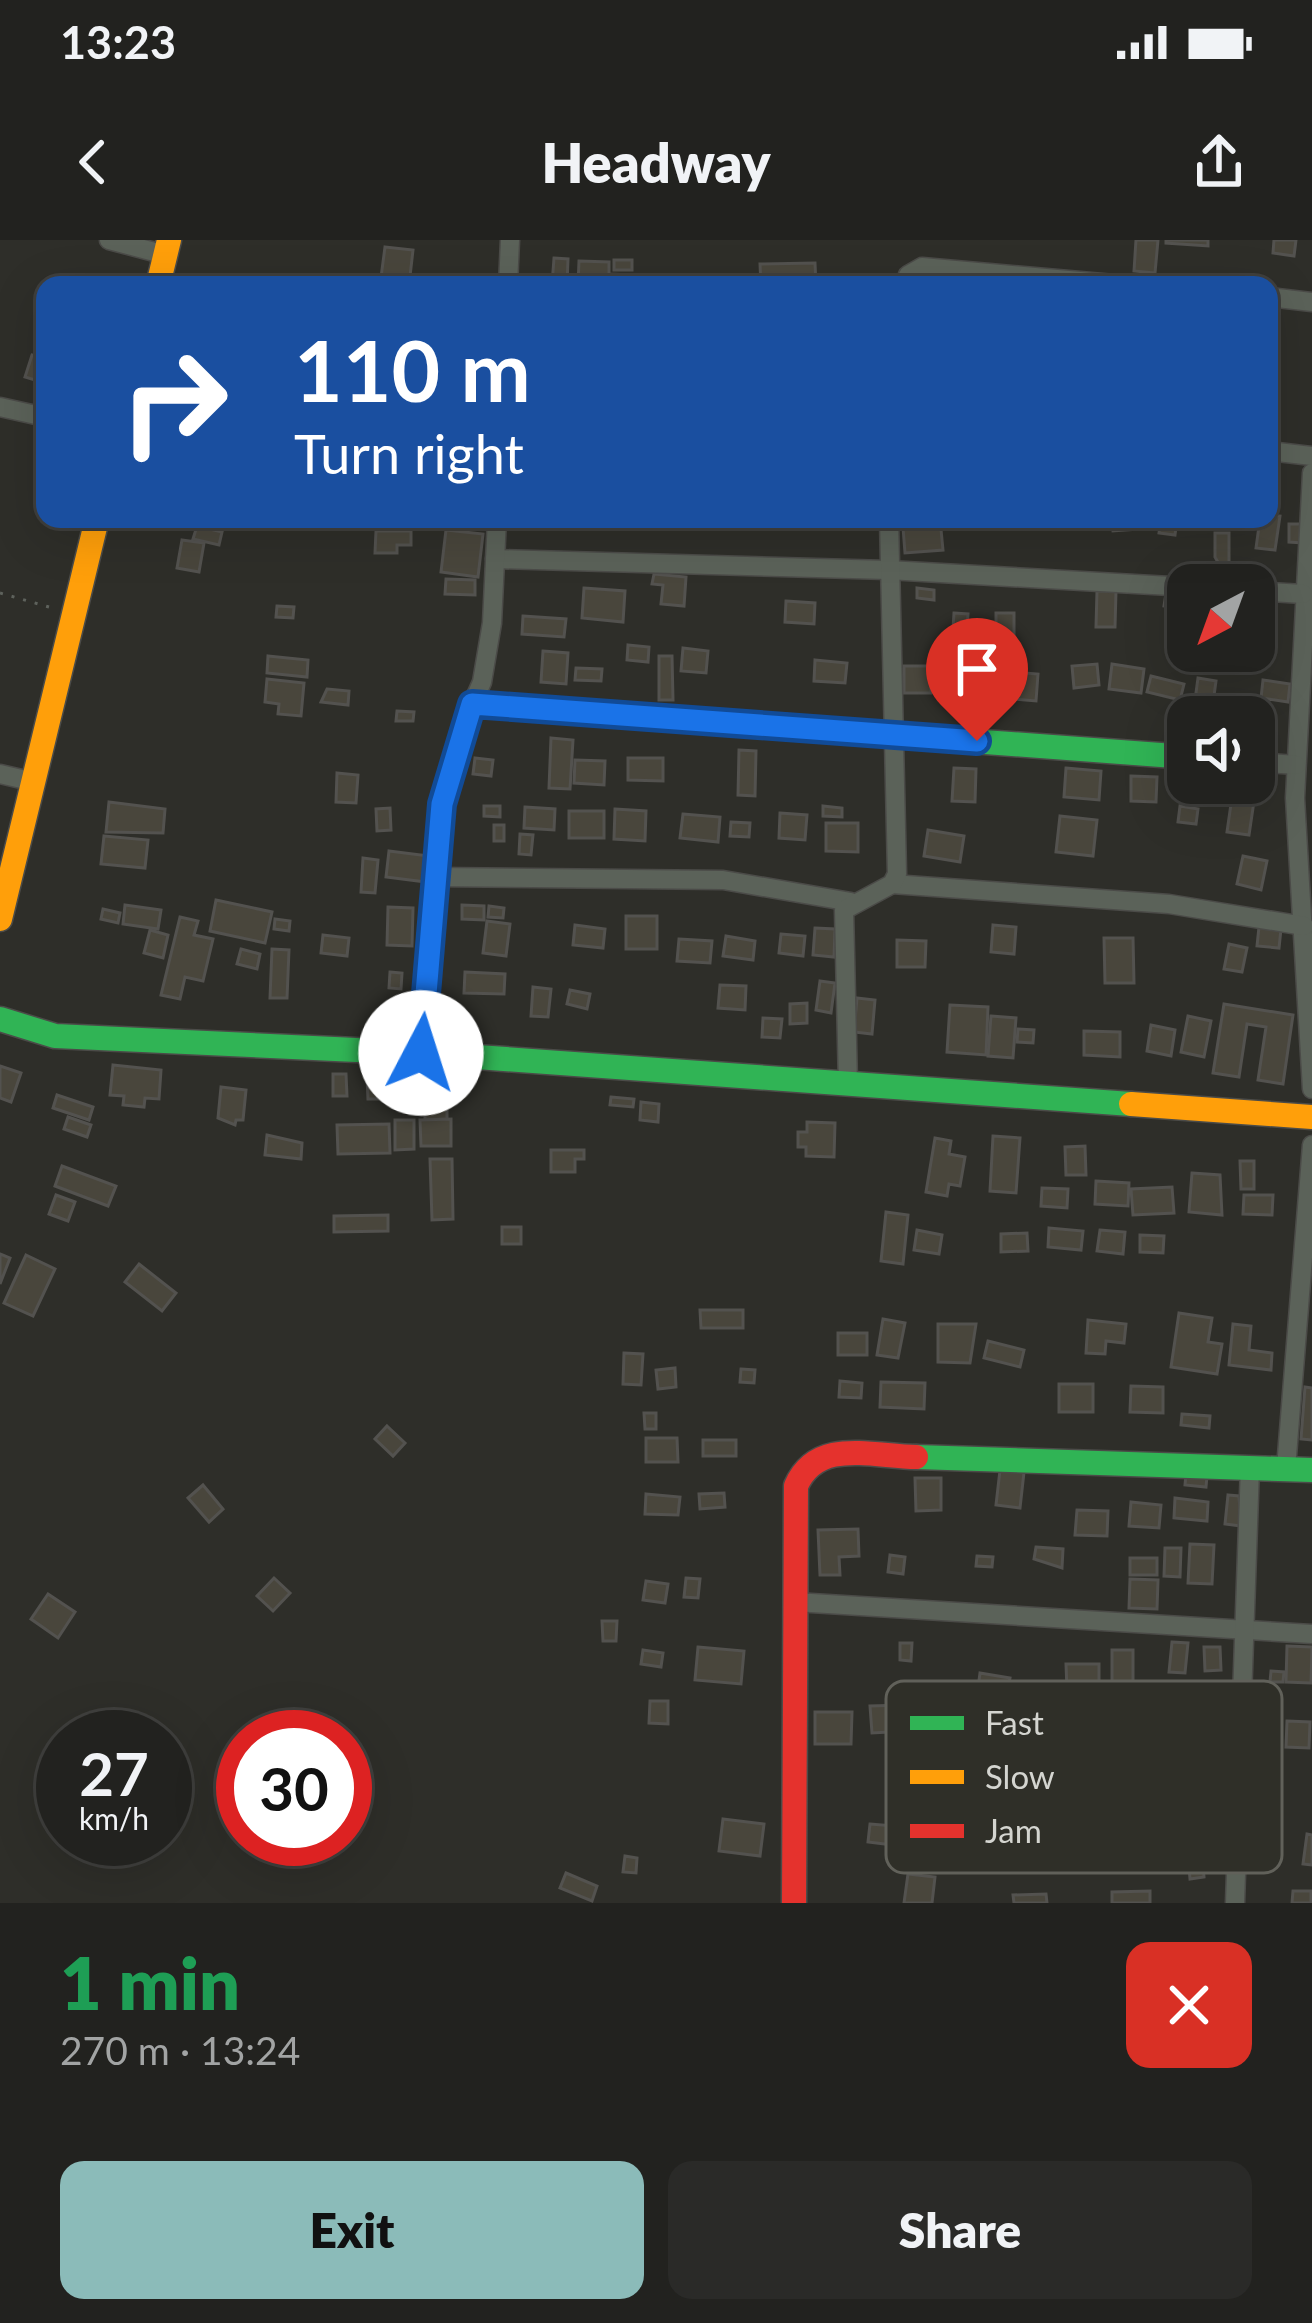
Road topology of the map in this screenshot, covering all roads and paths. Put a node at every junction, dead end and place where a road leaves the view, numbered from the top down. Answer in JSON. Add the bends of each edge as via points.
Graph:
{"nodes":[{"id":1,"x":109,"y":240,"type":"edge"},
{"id":2,"x":510,"y":240,"type":"edge"},
{"id":3,"x":167,"y":248,"type":"edge"},
{"id":4,"x":508,"y":276,"type":"edge"},
{"id":5,"x":908,"y":276,"type":"edge"},
{"id":6,"x":1024,"y":276,"type":"edge"},
{"id":7,"x":1278,"y":298,"type":"edge"},
{"id":8,"x":1312,"y":302,"type":"edge"},
{"id":9,"x":0,"y":407,"type":"edge"},
{"id":10,"x":36,"y":415,"type":"edge"},
{"id":11,"x":1278,"y":452,"type":"edge"},
{"id":12,"x":1312,"y":456,"type":"edge"},
{"id":13,"x":1312,"y":473,"type":"edge"},
{"id":14,"x":95,"y":528,"type":"edge"},
{"id":15,"x":497,"y":528,"type":"edge"},
{"id":16,"x":889,"y":528,"type":"edge"},
{"id":17,"x":495,"y":559,"type":"junction"},
{"id":18,"x":889,"y":570,"type":"junction"},
{"id":19,"x":1167,"y":586,"type":"edge"},
{"id":20,"x":1275,"y":592,"type":"edge"},
{"id":21,"x":0,"y":593,"type":"edge"},
{"id":22,"x":1303,"y":594,"type":"junction"},
{"id":23,"x":74,"y":614,"type":"junction"},
{"id":24,"x":472,"y":704,"type":"junction"},
{"id":25,"x":893,"y":735,"type":"junction"},
{"id":26,"x":1167,"y":755,"type":"edge"},
{"id":27,"x":1275,"y":764,"type":"edge"},
{"id":28,"x":1296,"y":765,"type":"junction"},
{"id":29,"x":0,"y":774,"type":"edge"},
{"id":30,"x":30,"y":781,"type":"junction"},
{"id":31,"x":436,"y":877,"type":"junction"},
{"id":32,"x":892,"y":884,"type":"junction"},
{"id":33,"x":851,"y":902,"type":"junction"},
{"id":34,"x":0,"y":919,"type":"edge"},
{"id":35,"x":1304,"y":926,"type":"junction"},
{"id":36,"x":0,"y":1019,"type":"edge"},
{"id":37,"x":421,"y":1053,"type":"junction"},
{"id":38,"x":848,"y":1085,"type":"junction"},
{"id":39,"x":1312,"y":1089,"type":"edge"},
{"id":40,"x":1312,"y":1117,"type":"edge"},
{"id":41,"x":1312,"y":1145,"type":"edge"},
{"id":42,"x":1306,"y":1298,"type":"edge"},
{"id":43,"x":1250,"y":1466,"type":"junction"},
{"id":44,"x":1286,"y":1468,"type":"junction"},
{"id":45,"x":1312,"y":1469,"type":"edge"},
{"id":46,"x":795,"y":1602,"type":"junction"},
{"id":47,"x":1241,"y":1632,"type":"junction"},
{"id":48,"x":1312,"y":1634,"type":"edge"},
{"id":49,"x":1240,"y":1681,"type":"edge"},
{"id":50,"x":1236,"y":1873,"type":"edge"},
{"id":51,"x":794,"y":1903,"type":"edge"},
{"id":52,"x":1235,"y":1903,"type":"edge"}],
"edges":[{"from":1,"to":3,"type":"street"},
{"from":2,"to":4,"type":"street"},
{"from":5,"to":6,"type":"street","via":[[922,267]]},
{"from":7,"to":8,"type":"street"},
{"from":9,"to":10,"type":"street"},
{"from":11,"to":12,"type":"street"},
{"from":13,"to":22,"type":"street"},
{"from":14,"to":23,"type":"street"},
{"from":15,"to":17,"type":"street"},
{"from":16,"to":18,"type":"street"},
{"from":17,"to":18,"type":"street"},
{"from":17,"to":24,"type":"street","via":[[492,622]]},
{"from":18,"to":19,"type":"street"},
{"from":18,"to":25,"type":"street"},
{"from":20,"to":22,"type":"street"},
{"from":21,"to":23,"type":"path"},
{"from":22,"to":28,"type":"street"},
{"from":23,"to":30,"type":"street"},
{"from":24,"to":25,"type":"street"},
{"from":24,"to":31,"type":"street","via":[[442,804]]},
{"from":25,"to":26,"type":"street"},
{"from":25,"to":32,"type":"street"},
{"from":27,"to":28,"type":"street"},
{"from":28,"to":35,"type":"street"},
{"from":29,"to":30,"type":"street"},
{"from":30,"to":34,"type":"street"},
{"from":31,"to":33,"type":"street","via":[[723,880]]},
{"from":31,"to":37,"type":"street"},
{"from":32,"to":33,"type":"street"},
{"from":32,"to":35,"type":"street","via":[[1169,904]]},
{"from":33,"to":38,"type":"street","via":[[843,925]]},
{"from":35,"to":39,"type":"street"},
{"from":36,"to":37,"type":"street","via":[[55,1036]]},
{"from":37,"to":38,"type":"street"},
{"from":38,"to":40,"type":"street"},
{"from":41,"to":42,"type":"street"},
{"from":42,"to":44,"type":"street"},
{"from":43,"to":44,"type":"street"},
{"from":43,"to":46,"type":"street","via":[[824,1454],[806,1463],[796,1486]]},
{"from":43,"to":47,"type":"street"},
{"from":44,"to":45,"type":"street"},
{"from":46,"to":47,"type":"street"},
{"from":46,"to":51,"type":"street"},
{"from":47,"to":48,"type":"street"},
{"from":47,"to":49,"type":"street"},
{"from":50,"to":52,"type":"street"}]}
